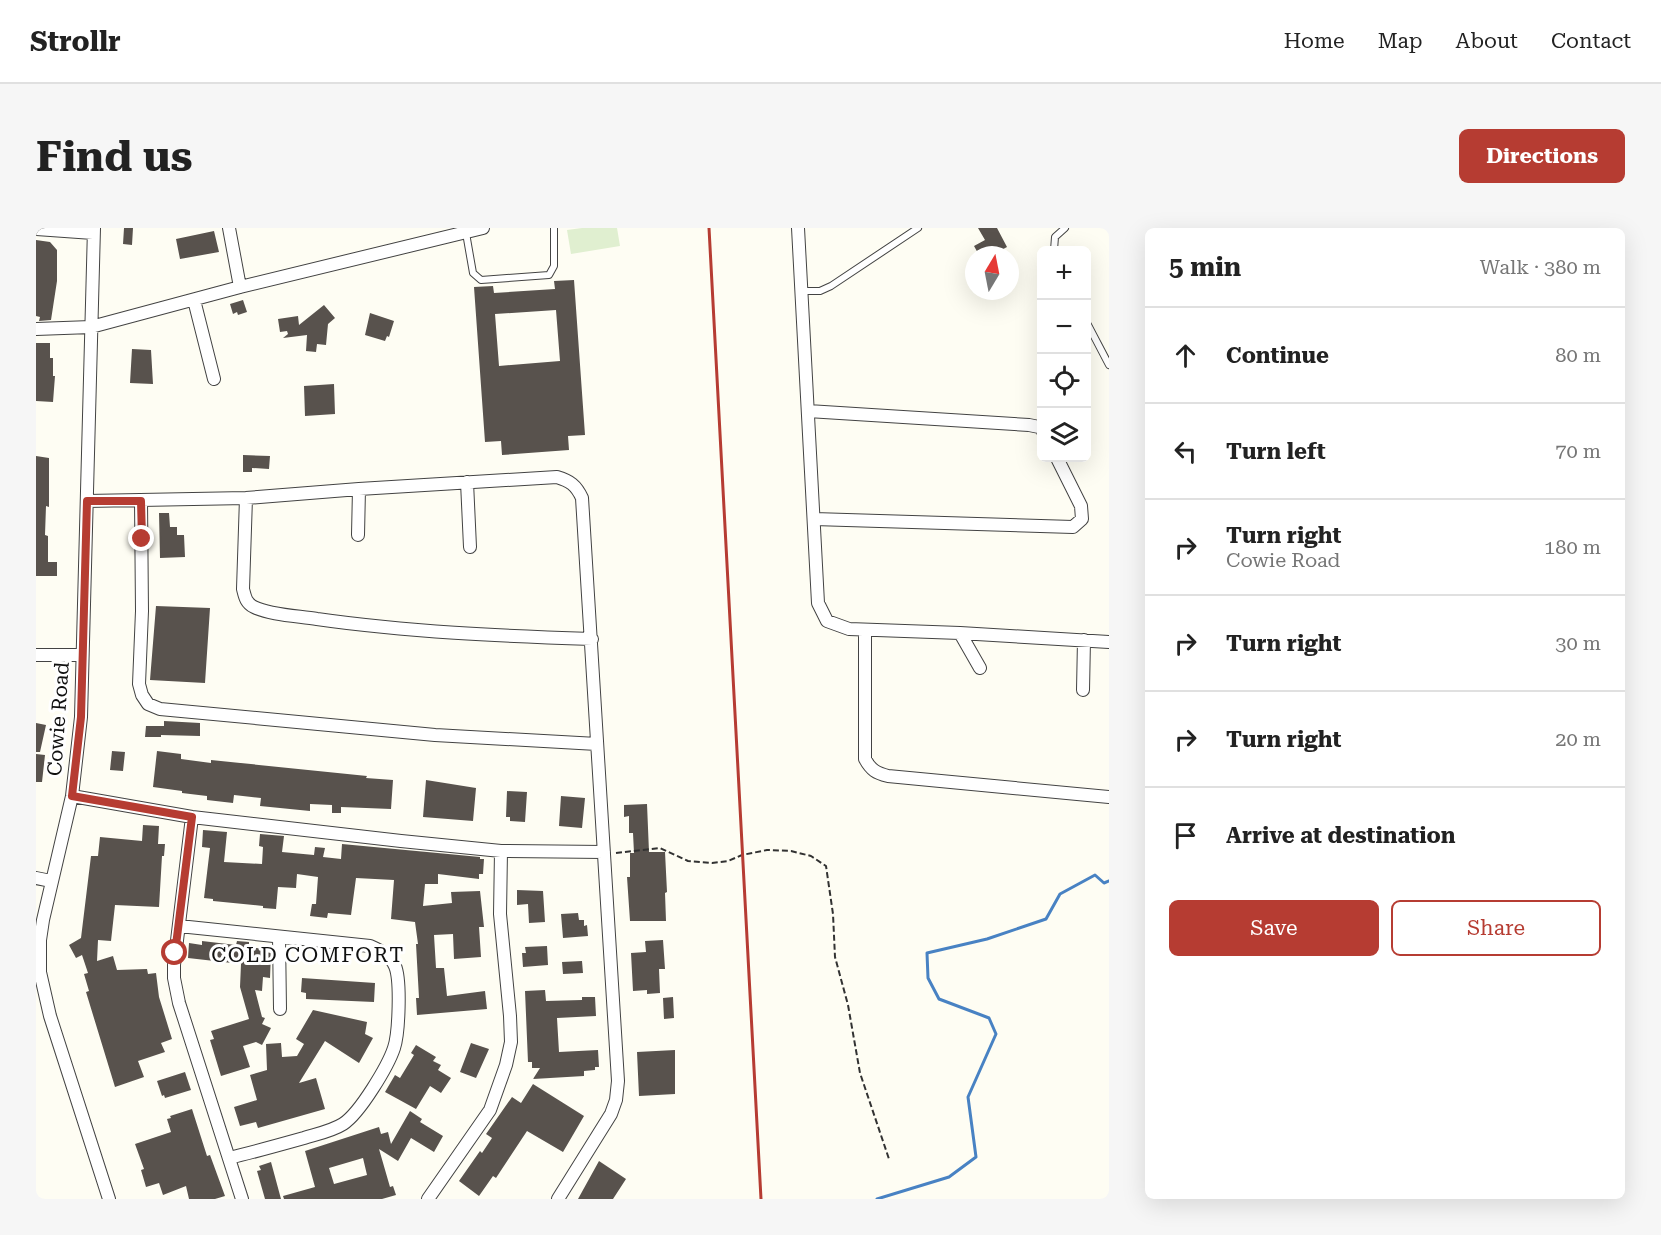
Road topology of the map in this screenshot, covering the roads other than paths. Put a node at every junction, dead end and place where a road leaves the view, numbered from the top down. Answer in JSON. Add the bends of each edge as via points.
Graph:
{"nodes":[{"id":1,"x":229,"y":228,"type":"edge"},
{"id":2,"x":554,"y":228,"type":"edge"},
{"id":3,"x":798,"y":228,"type":"edge"},
{"id":4,"x":918,"y":228,"type":"edge"},
{"id":5,"x":1065,"y":228,"type":"edge"},
{"id":6,"x":36,"y":229,"type":"edge"},
{"id":7,"x":94,"y":230,"type":"edge"},
{"id":8,"x":476,"y":230,"type":"edge"},
{"id":9,"x":1054,"y":246,"type":"edge"},
{"id":10,"x":240,"y":287,"type":"junction"},
{"id":11,"x":803,"y":291,"type":"junction"},
{"id":12,"x":194,"y":300,"type":"junction"},
{"id":13,"x":91,"y":327,"type":"junction"},
{"id":14,"x":36,"y":329,"type":"edge"},
{"id":15,"x":1091,"y":331,"type":"edge"},
{"id":16,"x":1109,"y":365,"type":"edge"},
{"id":17,"x":214,"y":379,"type":"dead end"},
{"id":18,"x":808,"y":411,"type":"junction"},
{"id":19,"x":1037,"y":427,"type":"edge"},
{"id":20,"x":1059,"y":462,"type":"edge"},
{"id":21,"x":467,"y":482,"type":"junction"},
{"id":22,"x":359,"y":489,"type":"junction"},
{"id":23,"x":246,"y":498,"type":"junction"},
{"id":24,"x":87,"y":501,"type":"junction"},
{"id":25,"x":141,"y":501,"type":"junction"},
{"id":26,"x":814,"y":519,"type":"junction"},
{"id":27,"x":358,"y":535,"type":"dead end"},
{"id":28,"x":471,"y":546,"type":"dead end"},
{"id":29,"x":865,"y":630,"type":"junction"},
{"id":30,"x":960,"y":633,"type":"junction"},
{"id":31,"x":592,"y":639,"type":"junction"},
{"id":32,"x":1084,"y":639,"type":"junction"},
{"id":33,"x":1109,"y":642,"type":"edge"},
{"id":34,"x":36,"y":655,"type":"edge"},
{"id":35,"x":82,"y":655,"type":"junction"},
{"id":36,"x":980,"y":668,"type":"dead end"},
{"id":37,"x":1083,"y":690,"type":"dead end"},
{"id":38,"x":597,"y":744,"type":"junction"},
{"id":39,"x":72,"y":796,"type":"junction"},
{"id":40,"x":1109,"y":797,"type":"edge"},
{"id":41,"x":192,"y":817,"type":"junction"},
{"id":42,"x":501,"y":850,"type":"junction"},
{"id":43,"x":604,"y":852,"type":"junction"},
{"id":44,"x":36,"y":878,"type":"edge"},
{"id":45,"x":51,"y":881,"type":"junction"},
{"id":46,"x":179,"y":926,"type":"junction"},
{"id":47,"x":279,"y":937,"type":"junction"},
{"id":48,"x":38,"y":956,"type":"edge"},
{"id":49,"x":280,"y":1009,"type":"dead end"},
{"id":50,"x":229,"y":1158,"type":"junction"},
{"id":51,"x":109,"y":1199,"type":"edge"},
{"id":52,"x":242,"y":1199,"type":"edge"},
{"id":53,"x":428,"y":1199,"type":"edge"},
{"id":54,"x":558,"y":1199,"type":"edge"}],
"edges":[{"from":1,"to":10,"type":"street"},
{"from":2,"to":8,"type":"lane","via":[[554,266],[549,275],[481,280],[473,273]]},
{"from":3,"to":11,"type":"street"},
{"from":4,"to":11,"type":"lane","via":[[831,286]]},
{"from":5,"to":9,"type":"lane","via":[[1054,237]]},
{"from":6,"to":7,"type":"street"},
{"from":7,"to":13,"type":"street","name":"Cowie Road"},
{"from":8,"to":10,"type":"street"},
{"from":10,"to":12,"type":"street"},
{"from":11,"to":18,"type":"street"},
{"from":12,"to":13,"type":"street"},
{"from":12,"to":17,"type":"street"},
{"from":13,"to":14,"type":"street"},
{"from":13,"to":24,"type":"street","name":"Cowie Road"},
{"from":15,"to":16,"type":"lane"},
{"from":18,"to":19,"type":"street"},
{"from":18,"to":26,"type":"street"},
{"from":20,"to":26,"type":"street","via":[[1081,506],[1082,519],[1073,527]]},
{"from":21,"to":22,"type":"street"},
{"from":21,"to":28,"type":"street"},
{"from":21,"to":31,"type":"street","via":[[557,477],[576,486],[582,498]]},
{"from":22,"to":23,"type":"street"},
{"from":22,"to":27,"type":"street"},
{"from":23,"to":25,"type":"street"},
{"from":23,"to":31,"type":"street","via":[[243,589],[245,598],[255,608],[382,626]]},
{"from":24,"to":25,"type":"street"},
{"from":24,"to":35,"type":"street","name":"Cowie Road"},
{"from":25,"to":38,"type":"street","via":[[139,674],[142,695],[148,704],[160,709],[435,735]]},
{"from":26,"to":29,"type":"street","via":[[818,603],[827,621]]},
{"from":29,"to":30,"type":"street"},
{"from":29,"to":40,"type":"street","via":[[865,759],[870,769],[888,776]]},
{"from":30,"to":32,"type":"street"},
{"from":30,"to":36,"type":"street"},
{"from":31,"to":38,"type":"street"},
{"from":32,"to":33,"type":"street"},
{"from":32,"to":37,"type":"street"},
{"from":34,"to":35,"type":"street"},
{"from":35,"to":39,"type":"street","name":"Cowie Road","via":[[81,717]]},
{"from":38,"to":43,"type":"street"},
{"from":39,"to":41,"type":"street"},
{"from":39,"to":45,"type":"street","name":"Cowie Road"},
{"from":41,"to":42,"type":"street"},
{"from":41,"to":46,"type":"street"},
{"from":42,"to":43,"type":"street"},
{"from":42,"to":53,"type":"street","via":[[500,914],[511,1042],[490,1110]]},
{"from":43,"to":54,"type":"street","via":[[616,1100]]},
{"from":44,"to":45,"type":"street"},
{"from":45,"to":48,"type":"street","name":"Cowie Road"},
{"from":46,"to":47,"type":"street"},
{"from":46,"to":50,"type":"street","via":[[174,965],[176,990]]},
{"from":47,"to":49,"type":"street"},
{"from":47,"to":50,"type":"street","via":[[370,946],[383,952],[395,966],[398,992],[394,1048],[368,1096],[344,1124]]},
{"from":48,"to":51,"type":"street","name":"Cowie Road","via":[[50,1016]]},
{"from":50,"to":52,"type":"street"}]}
